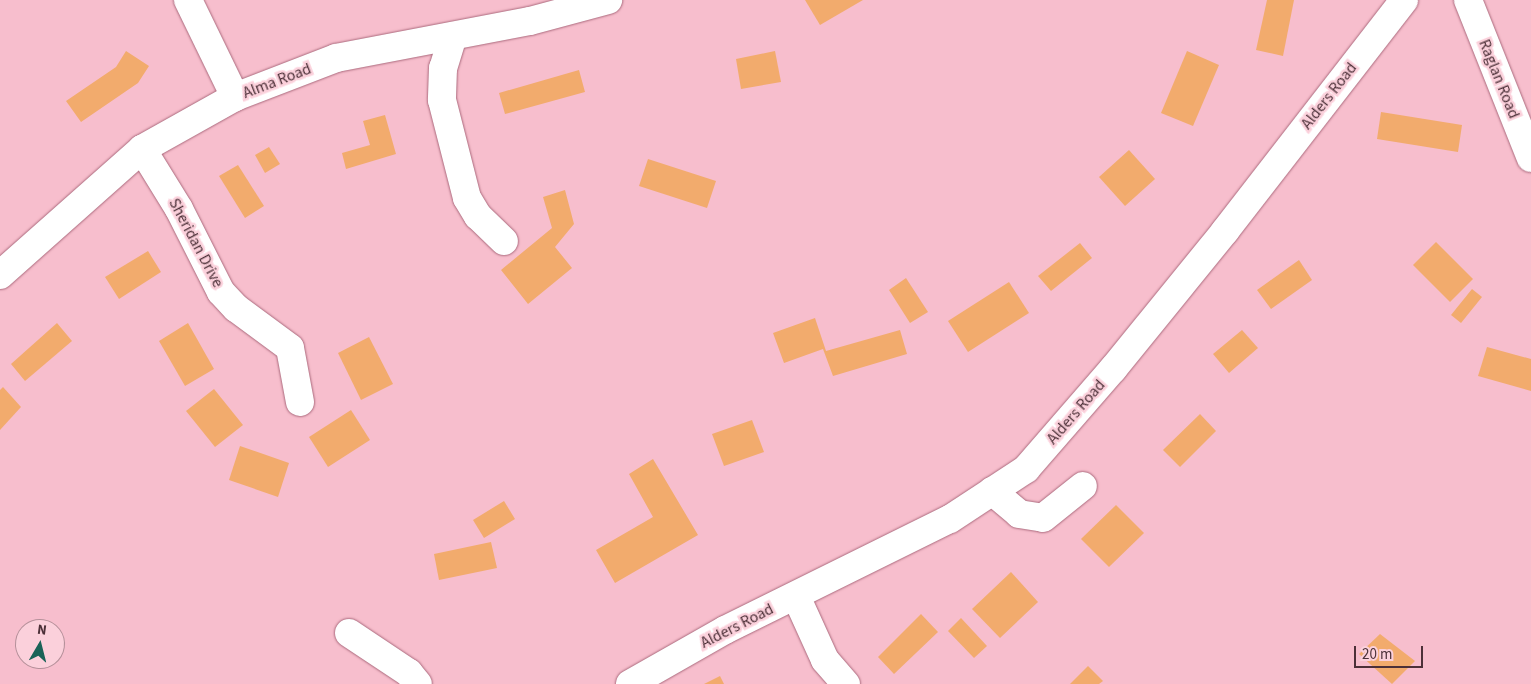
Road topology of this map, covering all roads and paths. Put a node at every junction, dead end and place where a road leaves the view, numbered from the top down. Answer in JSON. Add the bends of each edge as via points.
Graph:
{"nodes":[{"id":1,"x":188,"y":0,"type":"edge"},
{"id":2,"x":608,"y":0,"type":"edge"},
{"id":3,"x":1404,"y":0,"type":"edge"},
{"id":4,"x":1468,"y":0,"type":"edge"},
{"id":5,"x":453,"y":36,"type":"junction"},
{"id":6,"x":234,"y":97,"type":"junction"},
{"id":7,"x":142,"y":148,"type":"junction"},
{"id":8,"x":1531,"y":158,"type":"edge"},
{"id":9,"x":504,"y":241,"type":"dead end"},
{"id":10,"x":0,"y":275,"type":"edge"},
{"id":11,"x":300,"y":402,"type":"dead end"},
{"id":12,"x":1083,"y":486,"type":"dead end"},
{"id":13,"x":992,"y":491,"type":"junction"},
{"id":14,"x":796,"y":596,"type":"junction"},
{"id":15,"x":349,"y":632,"type":"dead end"},
{"id":16,"x":418,"y":684,"type":"edge"},
{"id":17,"x":630,"y":684,"type":"edge"},
{"id":18,"x":846,"y":684,"type":"edge"}],
"edges":[{"from":1,"to":6,"type":"street"},
{"from":2,"to":5,"type":"street","name":"Alma Road","via":[[530,21]]},
{"from":3,"to":13,"type":"street","name":"Alders Road","via":[[1113,369],[1026,469]]},
{"from":4,"to":8,"type":"street","name":"Raglan Road"},
{"from":5,"to":6,"type":"street","name":"Alma Road","via":[[336,58]]},
{"from":5,"to":9,"type":"street","via":[[443,68],[442,100],[467,198],[478,216]]},
{"from":6,"to":7,"type":"street","name":"Alma Road"},
{"from":7,"to":10,"type":"street","name":"Alma Road"},
{"from":7,"to":11,"type":"street","name":"Sheridan Drive","via":[[179,209],[221,292],[236,308],[290,348]]},
{"from":12,"to":13,"type":"street","via":[[1043,518],[1019,514]]},
{"from":13,"to":14,"type":"street","name":"Alders Road","via":[[950,518]]},
{"from":14,"to":17,"type":"street","name":"Alders Road","via":[[725,630]]},
{"from":14,"to":18,"type":"street","via":[[825,660]]},
{"from":15,"to":16,"type":"street","via":[[409,673]]}]}
